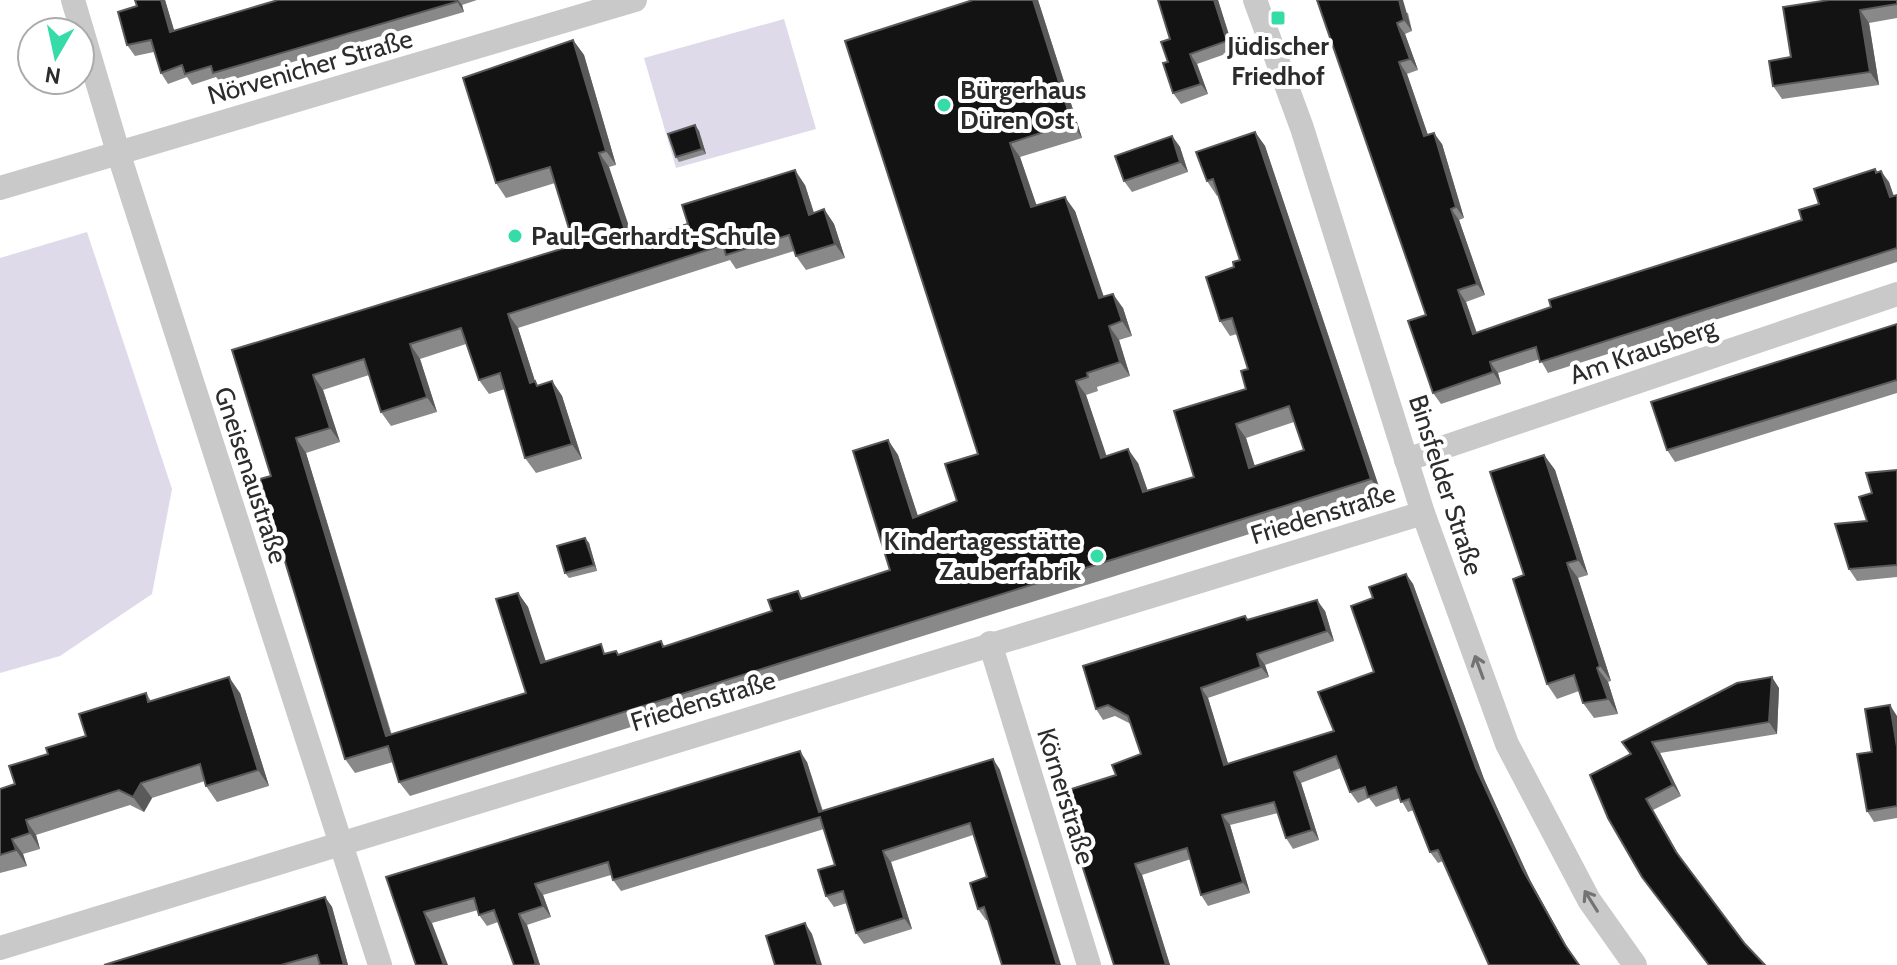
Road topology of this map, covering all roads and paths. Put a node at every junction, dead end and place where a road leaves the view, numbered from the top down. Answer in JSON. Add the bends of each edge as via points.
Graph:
{"nodes":[{"id":1,"x":73,"y":0,"type":"edge"},
{"id":2,"x":635,"y":0,"type":"edge"},
{"id":3,"x":1255,"y":0,"type":"edge"},
{"id":4,"x":590,"y":6,"type":"edge"},
{"id":5,"x":118,"y":152,"type":"junction"},
{"id":6,"x":0,"y":188,"type":"edge"},
{"id":7,"x":1897,"y":294,"type":"edge"},
{"id":8,"x":1406,"y":460,"type":"junction"},
{"id":9,"x":1423,"y":513,"type":"junction"},
{"id":10,"x":990,"y":643,"type":"junction"},
{"id":11,"x":338,"y":842,"type":"junction"},
{"id":12,"x":0,"y":948,"type":"edge"},
{"id":13,"x":380,"y":965,"type":"edge"},
{"id":14,"x":1089,"y":965,"type":"edge"},
{"id":15,"x":1635,"y":965,"type":"edge"}],
"edges":[{"from":1,"to":5,"type":"street","name":"Gneisenaustraße"},
{"from":2,"to":4,"type":"street","name":"Nörvenicher Straße"},
{"from":3,"to":8,"type":"street","name":"Binsfelder Straße","via":[[1302,128]]},
{"from":4,"to":5,"type":"street","name":"Nörvenicher Straße"},
{"from":5,"to":6,"type":"street","name":"Nörvenicher Straße"},
{"from":5,"to":11,"type":"street","name":"Gneisenaustraße"},
{"from":7,"to":8,"type":"street","name":"Am Krausberg"},
{"from":8,"to":9,"type":"street","name":"Binsfelder Straße"},
{"from":9,"to":10,"type":"street","name":"Friedenstraße"},
{"from":15,"to":9,"type":"street","name":"Binsfelder Straße","one_way":true,"via":[[1589,900],[1507,744]]},
{"from":10,"to":11,"type":"street","name":"Friedenstraße"},
{"from":10,"to":14,"type":"street","name":"Körnerstraße"},
{"from":11,"to":12,"type":"street","name":"Friedenstraße"},
{"from":11,"to":13,"type":"street","name":"Gneisenaustraße"}]}
